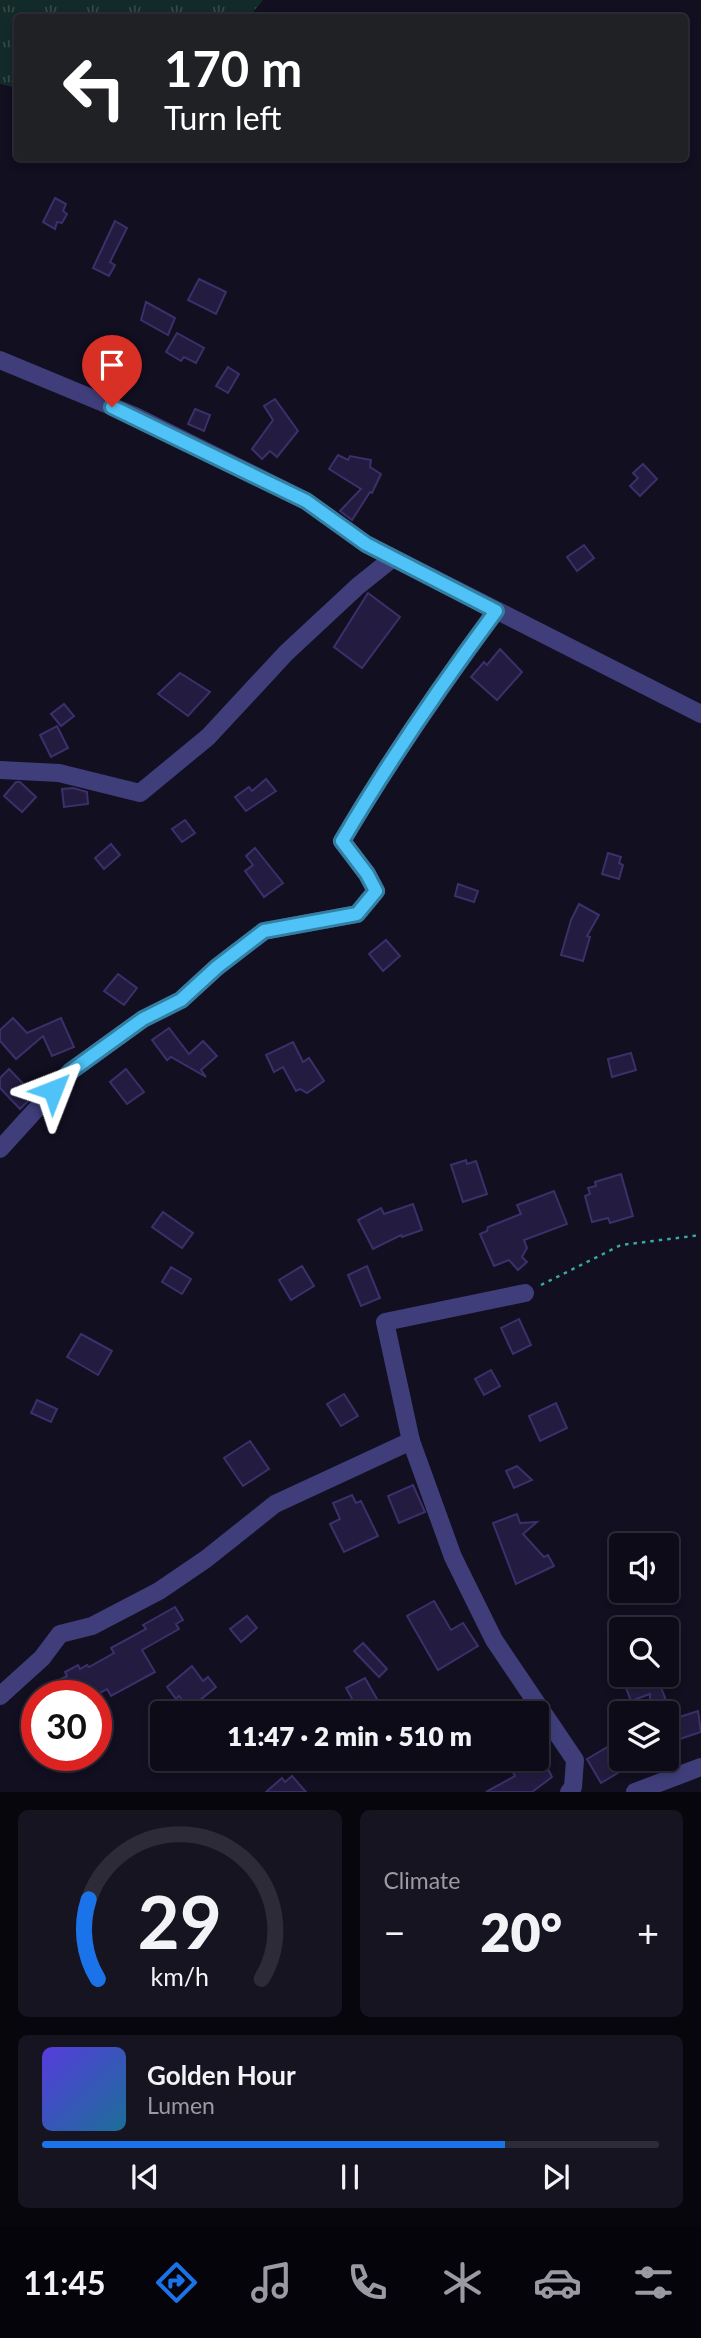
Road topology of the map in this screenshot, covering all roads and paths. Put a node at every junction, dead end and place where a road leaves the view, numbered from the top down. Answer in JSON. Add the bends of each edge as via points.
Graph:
{"nodes":[{"id":1,"x":0,"y":360,"type":"edge"},
{"id":2,"x":393,"y":558,"type":"junction"},
{"id":3,"x":496,"y":611,"type":"junction"},
{"id":4,"x":701,"y":714,"type":"edge"},
{"id":5,"x":0,"y":770,"type":"edge"},
{"id":6,"x":0,"y":1149,"type":"edge"},
{"id":7,"x":701,"y":1235,"type":"edge"},
{"id":8,"x":525,"y":1293,"type":"joint"},
{"id":9,"x":411,"y":1441,"type":"junction"},
{"id":10,"x":0,"y":1696,"type":"edge"},
{"id":11,"x":701,"y":1767,"type":"edge"},
{"id":12,"x":569,"y":1792,"type":"edge"},
{"id":13,"x":635,"y":1792,"type":"edge"}],
"edges":[{"from":1,"to":2,"type":"street","via":[[135,416],[306,501]]},
{"from":2,"to":3,"type":"street"},
{"from":2,"to":5,"type":"street","via":[[286,653],[208,737],[140,793],[59,774]]},
{"from":3,"to":4,"type":"street"},
{"from":3,"to":6,"type":"street","via":[[378,779],[342,841],[376,891],[357,914],[264,931],[181,1000],[143,1019],[71,1071]]},
{"from":7,"to":8,"type":"path","via":[[621,1245]]},
{"from":8,"to":9,"type":"street","via":[[385,1322]]},
{"from":9,"to":10,"type":"street","via":[[275,1504],[159,1591],[92,1626],[60,1634],[42,1658]]},
{"from":9,"to":12,"type":"street","via":[[453,1557],[494,1640],[575,1760]]},
{"from":11,"to":13,"type":"street"}]}
